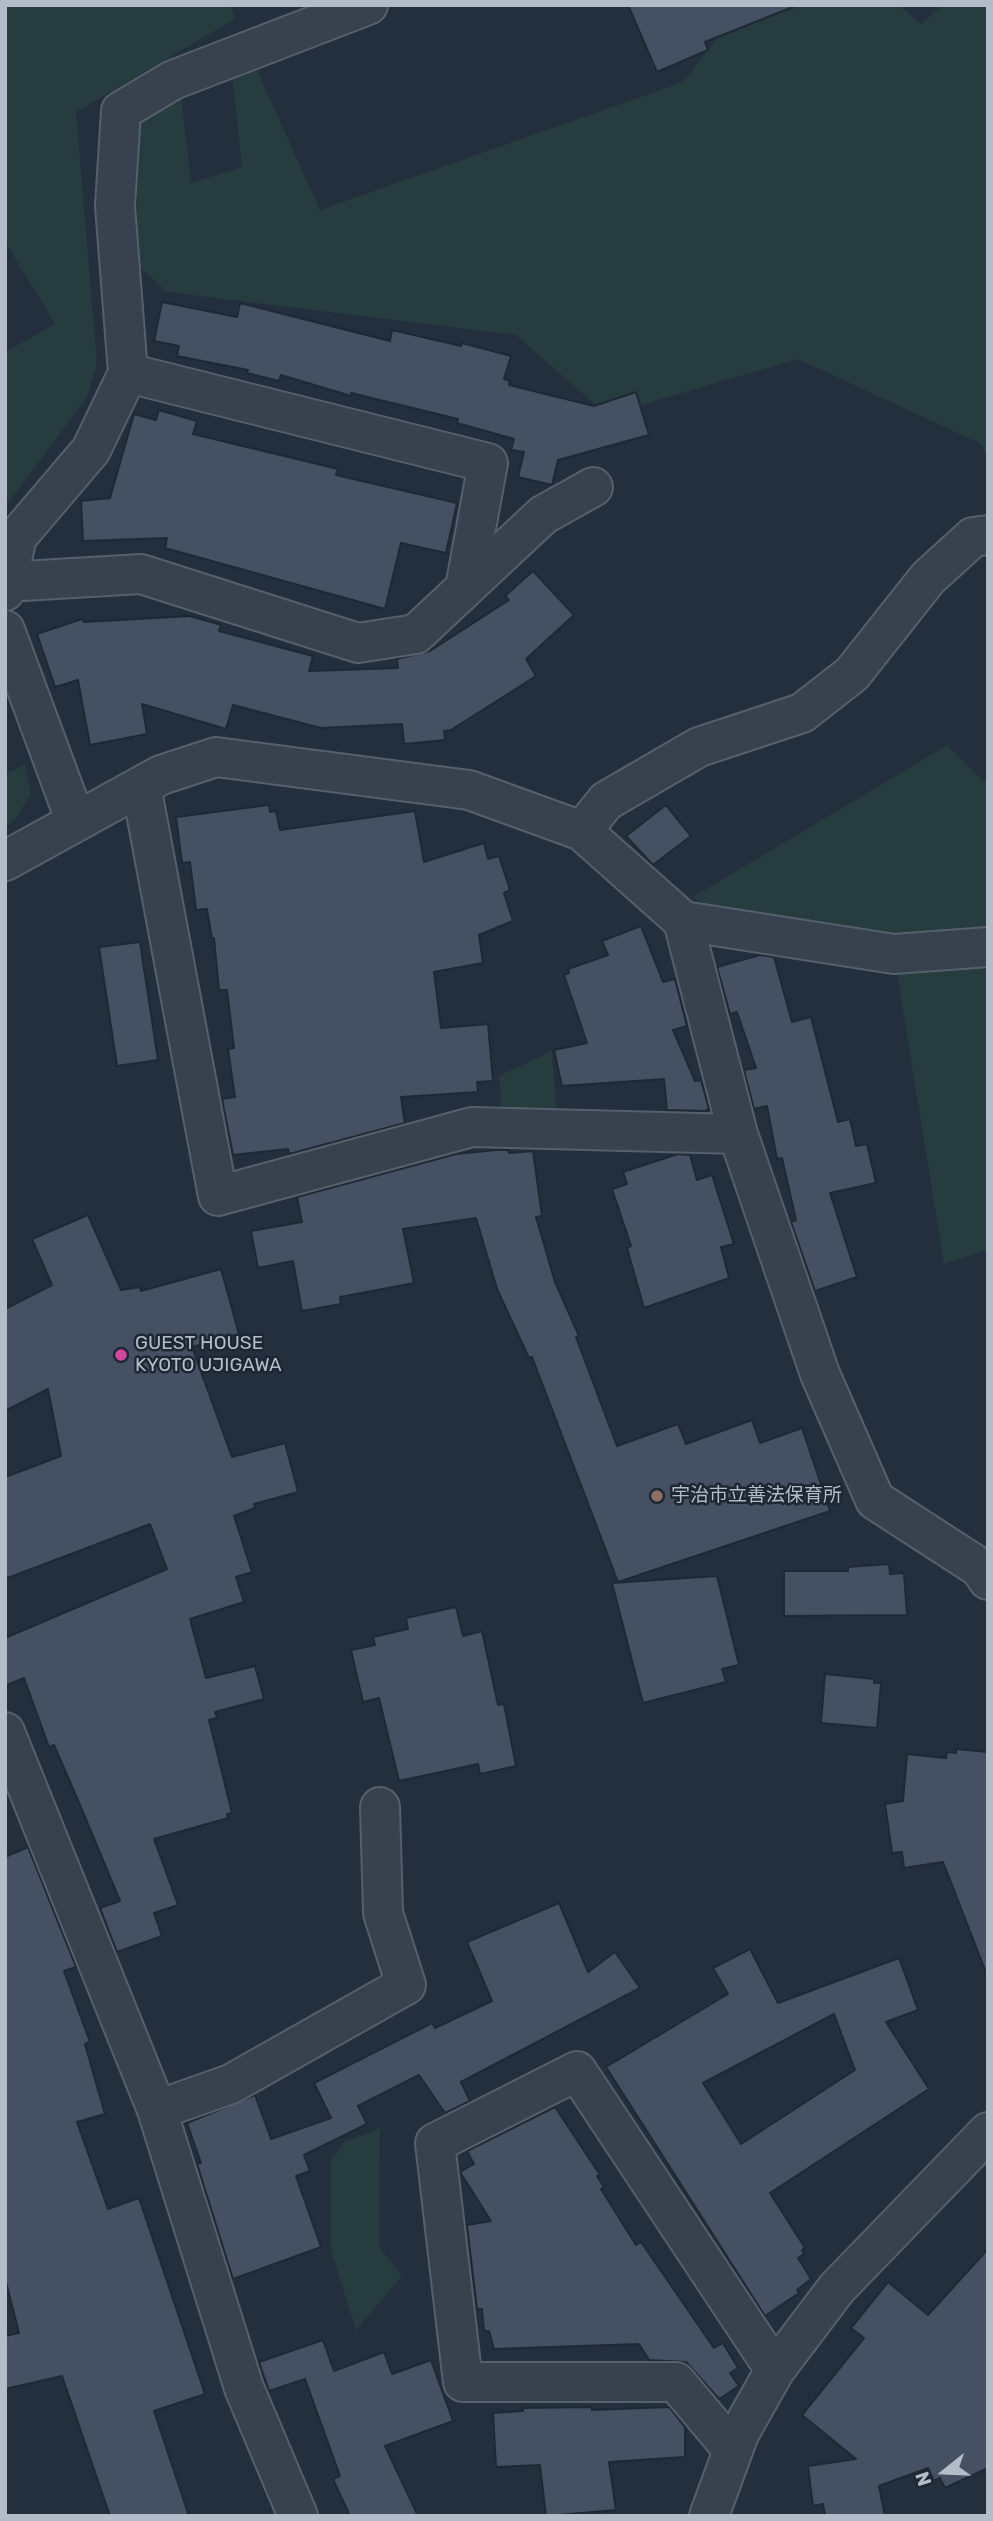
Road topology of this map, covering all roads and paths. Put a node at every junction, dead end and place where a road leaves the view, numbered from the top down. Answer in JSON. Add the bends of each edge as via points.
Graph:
{"nodes":[{"id":1,"x":368,"y":5,"type":"edge"},
{"id":2,"x":128,"y":373,"type":"junction"},
{"id":3,"x":593,"y":487,"type":"dead end"},
{"id":4,"x":988,"y":535,"type":"edge"},
{"id":5,"x":6,"y":582,"type":"edge"},
{"id":6,"x":465,"y":588,"type":"junction"},
{"id":7,"x":5,"y":591,"type":"edge"},
{"id":8,"x":5,"y":630,"type":"edge"},
{"id":9,"x":141,"y":786,"type":"junction"},
{"id":10,"x":76,"y":822,"type":"junction"},
{"id":11,"x":582,"y":831,"type":"junction"},
{"id":12,"x":5,"y":861,"type":"edge"},
{"id":13,"x":683,"y":921,"type":"junction"},
{"id":14,"x":988,"y":947,"type":"edge"},
{"id":15,"x":738,"y":1134,"type":"junction"},
{"id":16,"x":985,"y":1570,"type":"edge"},
{"id":17,"x":5,"y":1732,"type":"edge"},
{"id":18,"x":380,"y":1807,"type":"dead end"},
{"id":19,"x":157,"y":2110,"type":"junction"},
{"id":20,"x":988,"y":2132,"type":"edge"},
{"id":21,"x":775,"y":2370,"type":"junction"},
{"id":22,"x":733,"y":2450,"type":"junction"},
{"id":23,"x":298,"y":2516,"type":"edge"},
{"id":24,"x":709,"y":2516,"type":"edge"}],
"edges":[{"from":1,"to":2,"type":"street","via":[[173,80],[121,111],[115,206]]},
{"from":2,"to":5,"type":"street","via":[[92,450],[17,537]]},
{"from":2,"to":6,"type":"street","via":[[488,463]]},
{"from":3,"to":6,"type":"street","via":[[543,515]]},
{"from":4,"to":11,"type":"street","via":[[973,537],[928,579],[852,674],[802,713],[699,747],[606,801]]},
{"from":5,"to":6,"type":"street","via":[[141,574],[358,643],[416,634]]},
{"from":5,"to":7,"type":"street"},
{"from":8,"to":10,"type":"street"},
{"from":9,"to":10,"type":"street"},
{"from":9,"to":11,"type":"street","via":[[216,757],[469,790]]},
{"from":9,"to":15,"type":"street","via":[[218,1196],[472,1127]]},
{"from":10,"to":12,"type":"street"},
{"from":11,"to":13,"type":"street"},
{"from":13,"to":14,"type":"street","via":[[894,954]]},
{"from":13,"to":15,"type":"street"},
{"from":15,"to":16,"type":"street","via":[[820,1374],[876,1500]]},
{"from":17,"to":19,"type":"street"},
{"from":18,"to":19,"type":"street","via":[[383,1913],[406,1985],[231,2084]]},
{"from":19,"to":23,"type":"street","via":[[244,2388]]},
{"from":20,"to":21,"type":"street","via":[[836,2288]]},
{"from":21,"to":22,"type":"street"},
{"from":21,"to":22,"type":"street","via":[[577,2071],[435,2143],[463,2382],[676,2382]]},
{"from":22,"to":24,"type":"street"}]}
